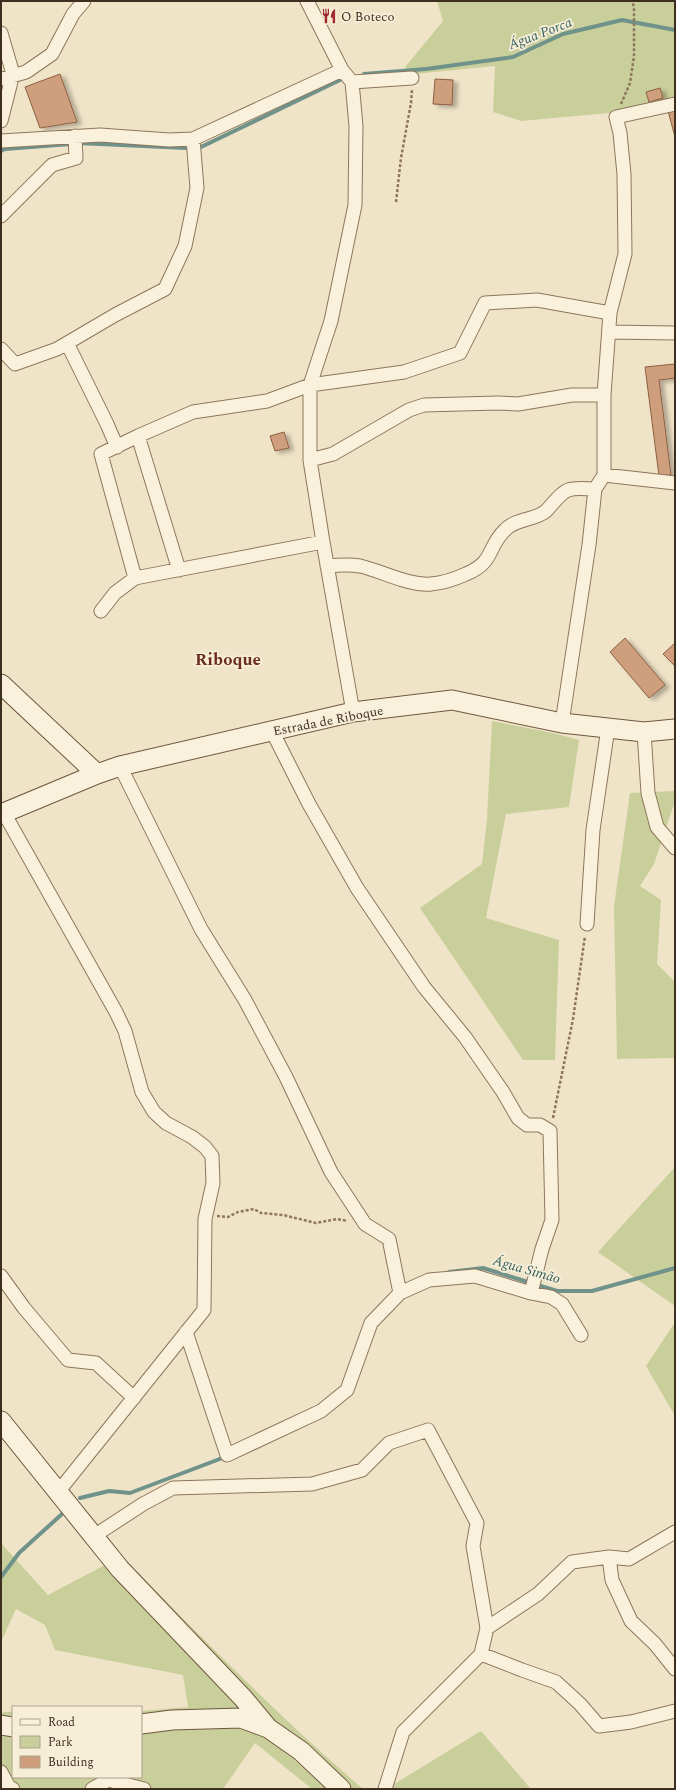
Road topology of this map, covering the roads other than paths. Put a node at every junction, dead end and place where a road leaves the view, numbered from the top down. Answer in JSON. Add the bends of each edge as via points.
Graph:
{"nodes":[{"id":1,"x":84,"y":1,"type":"edge"},
{"id":2,"x":306,"y":1,"type":"edge"},
{"id":3,"x":1,"y":33,"type":"edge"},
{"id":4,"x":342,"y":70,"type":"junction"},
{"id":5,"x":7,"y":76,"type":"edge"},
{"id":6,"x":412,"y":78,"type":"road end"},
{"id":7,"x":352,"y":82,"type":"junction"},
{"id":8,"x":675,"y":104,"type":"edge"},
{"id":9,"x":1,"y":121,"type":"edge"},
{"id":10,"x":75,"y":136,"type":"junction"},
{"id":11,"x":193,"y":140,"type":"junction"},
{"id":12,"x":1,"y":141,"type":"edge"},
{"id":13,"x":1,"y":216,"type":"edge"},
{"id":14,"x":610,"y":313,"type":"junction"},
{"id":15,"x":609,"y":332,"type":"junction"},
{"id":16,"x":675,"y":333,"type":"edge"},
{"id":17,"x":67,"y":343,"type":"junction"},
{"id":18,"x":1,"y":348,"type":"edge"},
{"id":19,"x":310,"y":385,"type":"junction"},
{"id":20,"x":604,"y":395,"type":"junction"},
{"id":21,"x":138,"y":436,"type":"junction"},
{"id":22,"x":117,"y":447,"type":"junction"},
{"id":23,"x":310,"y":460,"type":"junction"},
{"id":24,"x":604,"y":475,"type":"junction"},
{"id":25,"x":675,"y":483,"type":"edge"},
{"id":26,"x":595,"y":489,"type":"junction"},
{"id":27,"x":323,"y":542,"type":"junction"},
{"id":28,"x":327,"y":566,"type":"junction"},
{"id":29,"x":178,"y":570,"type":"junction"},
{"id":30,"x":135,"y":578,"type":"junction"},
{"id":31,"x":101,"y":611,"type":"dead end"},
{"id":32,"x":1,"y":684,"type":"edge"},
{"id":33,"x":352,"y":712,"type":"junction"},
{"id":34,"x":562,"y":723,"type":"junction"},
{"id":35,"x":608,"y":728,"type":"junction"},
{"id":36,"x":675,"y":729,"type":"edge"},
{"id":37,"x":272,"y":730,"type":"junction"},
{"id":38,"x":644,"y":732,"type":"junction"},
{"id":39,"x":120,"y":766,"type":"junction"},
{"id":40,"x":97,"y":774,"type":"junction"},
{"id":41,"x":2,"y":813,"type":"edge"},
{"id":42,"x":675,"y":848,"type":"edge"},
{"id":43,"x":587,"y":924,"type":"road end"},
{"id":44,"x":1,"y":1276,"type":"edge"},
{"id":45,"x":400,"y":1293,"type":"junction"},
{"id":46,"x":531,"y":1293,"type":"junction"},
{"id":47,"x":186,"y":1332,"type":"junction"},
{"id":48,"x":581,"y":1335,"type":"dead end"},
{"id":49,"x":134,"y":1398,"type":"junction"},
{"id":50,"x":1,"y":1421,"type":"edge"},
{"id":51,"x":58,"y":1492,"type":"junction"},
{"id":52,"x":675,"y":1532,"type":"edge"},
{"id":53,"x":94,"y":1536,"type":"junction"},
{"id":54,"x":609,"y":1557,"type":"junction"},
{"id":55,"x":487,"y":1628,"type":"junction"},
{"id":56,"x":481,"y":1654,"type":"junction"},
{"id":57,"x":675,"y":1669,"type":"edge"},
{"id":58,"x":675,"y":1711,"type":"edge"},
{"id":59,"x":142,"y":1724,"type":"edge"},
{"id":60,"x":268,"y":1728,"type":"junction"},
{"id":61,"x":1,"y":1772,"type":"edge"},
{"id":62,"x":13,"y":1789,"type":"edge"},
{"id":63,"x":92,"y":1789,"type":"edge"},
{"id":64,"x":144,"y":1789,"type":"edge"},
{"id":65,"x":341,"y":1789,"type":"edge"},
{"id":66,"x":385,"y":1789,"type":"edge"}],
"edges":[{"from":1,"to":5,"type":"street","via":[[73,14],[52,54],[26,72]]},
{"from":2,"to":4,"type":"street"},
{"from":3,"to":5,"type":"street"},
{"from":4,"to":7,"type":"street"},
{"from":4,"to":11,"type":"street"},
{"from":5,"to":9,"type":"street"},
{"from":6,"to":7,"type":"street"},
{"from":7,"to":19,"type":"street","via":[[356,126],[355,205],[331,321]]},
{"from":8,"to":14,"type":"street","via":[[616,118],[624,174],[625,254]]},
{"from":10,"to":11,"type":"street"},
{"from":10,"to":12,"type":"street"},
{"from":10,"to":13,"type":"street","via":[[76,158],[52,165]]},
{"from":11,"to":17,"type":"street","via":[[197,188],[185,246],[166,289]]},
{"from":14,"to":15,"type":"street"},
{"from":14,"to":19,"type":"street","via":[[537,300],[485,303],[460,353],[404,372]]},
{"from":15,"to":16,"type":"street"},
{"from":15,"to":20,"type":"street"},
{"from":17,"to":18,"type":"street","via":[[15,364]]},
{"from":17,"to":22,"type":"street"},
{"from":19,"to":21,"type":"street","via":[[267,401],[194,412]]},
{"from":19,"to":23,"type":"street"},
{"from":20,"to":23,"type":"street","via":[[572,396],[518,404],[424,405],[409,410],[334,454]]},
{"from":20,"to":24,"type":"street"},
{"from":21,"to":22,"type":"street"},
{"from":21,"to":29,"type":"street"},
{"from":22,"to":30,"type":"street","via":[[101,454]]},
{"from":23,"to":27,"type":"street"},
{"from":24,"to":25,"type":"street"},
{"from":24,"to":26,"type":"street"},
{"from":26,"to":28,"type":"street","via":[[575,488],[566,491],[546,511],[513,523],[504,530],[486,561],[478,568],[444,582],[418,583],[361,566]]},
{"from":26,"to":34,"type":"street"},
{"from":27,"to":28,"type":"street"},
{"from":27,"to":29,"type":"street"},
{"from":28,"to":33,"type":"street"},
{"from":29,"to":30,"type":"street"},
{"from":30,"to":31,"type":"street","via":[[116,593]]},
{"from":32,"to":40,"type":"main road"},
{"from":33,"to":34,"type":"main road","name":"Estrada de Riboque","via":[[452,700]]},
{"from":33,"to":37,"type":"main road","name":"Estrada de Riboque"},
{"from":34,"to":35,"type":"main road","name":"Estrada de Riboque"},
{"from":35,"to":38,"type":"main road","name":"Estrada de Riboque"},
{"from":35,"to":43,"type":"street","via":[[593,830]]},
{"from":36,"to":38,"type":"main road","name":"Estrada de Riboque"},
{"from":37,"to":39,"type":"main road","name":"Estrada de Riboque"},
{"from":37,"to":46,"type":"street","via":[[309,804],[356,888],[424,987],[465,1037],[518,1118],[527,1125],[540,1125],[550,1131],[552,1220]]},
{"from":38,"to":42,"type":"street","via":[[648,793],[657,827]]},
{"from":39,"to":40,"type":"main road","name":"Estrada de Riboque"},
{"from":39,"to":45,"type":"street","via":[[201,929],[253,1014],[286,1077],[331,1172],[365,1224],[389,1239]]},
{"from":40,"to":41,"type":"main road","name":"Estrada de Riboque"},
{"from":41,"to":47,"type":"street","via":[[116,1012],[125,1031],[142,1092],[154,1112],[166,1123],[192,1137],[212,1156],[213,1183],[205,1219],[204,1310]]},
{"from":44,"to":49,"type":"street","via":[[68,1360],[96,1363]]},
{"from":45,"to":46,"type":"street","via":[[429,1280],[475,1276]]},
{"from":45,"to":47,"type":"street","via":[[371,1322],[347,1390],[322,1411],[227,1455]]},
{"from":46,"to":48,"type":"street","via":[[551,1297],[562,1304]]},
{"from":47,"to":49,"type":"street"},
{"from":49,"to":51,"type":"street"},
{"from":50,"to":51,"type":"main road"},
{"from":51,"to":53,"type":"main road"},
{"from":52,"to":54,"type":"street","via":[[629,1559]]},
{"from":53,"to":55,"type":"street","via":[[173,1488],[312,1484],[362,1470],[390,1443],[428,1430],[477,1523],[473,1546]]},
{"from":53,"to":60,"type":"main road","via":[[120,1569],[243,1698]]},
{"from":54,"to":55,"type":"street","via":[[572,1562],[538,1594]]},
{"from":54,"to":57,"type":"street","via":[[612,1580],[631,1621],[655,1644]]},
{"from":55,"to":56,"type":"street"},
{"from":56,"to":58,"type":"street","via":[[556,1682],[599,1726],[631,1722]]},
{"from":56,"to":66,"type":"street","via":[[402,1732]]},
{"from":59,"to":60,"type":"main road","via":[[172,1720],[241,1718]]},
{"from":60,"to":65,"type":"main road","via":[[301,1751]]},
{"from":61,"to":62,"type":"street","via":[[9,1787]]},
{"from":63,"to":64,"type":"street","via":[[108,1780]]}]}
